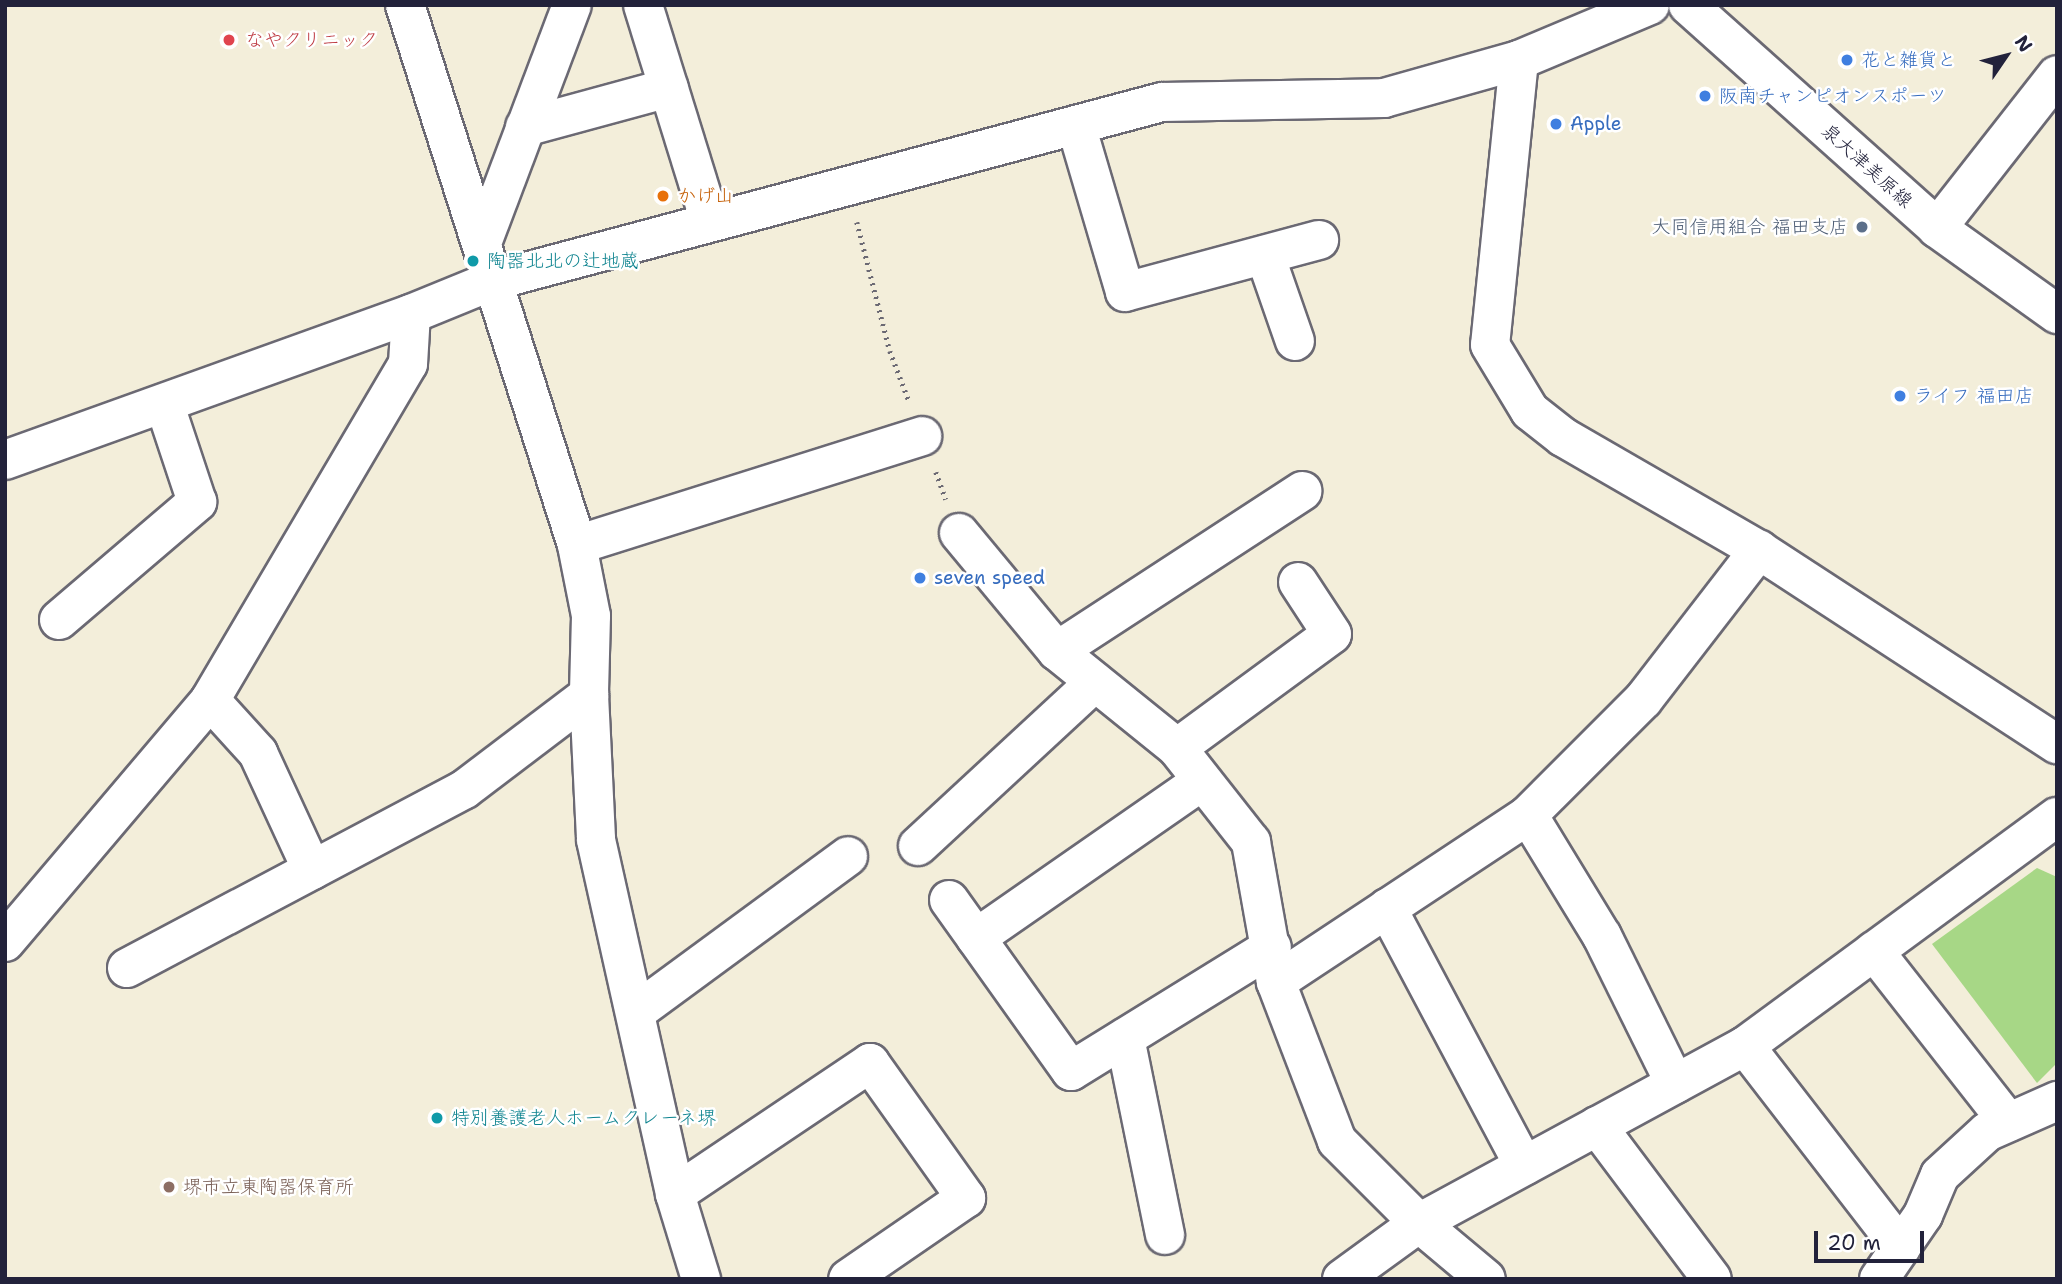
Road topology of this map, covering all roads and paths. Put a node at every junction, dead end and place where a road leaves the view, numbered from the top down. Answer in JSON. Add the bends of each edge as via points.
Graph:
{"nodes":[{"id":1,"x":405,"y":5,"type":"edge"},
{"id":2,"x":572,"y":5,"type":"edge"},
{"id":3,"x":643,"y":5,"type":"edge"},
{"id":4,"x":1650,"y":5,"type":"edge"},
{"id":5,"x":1688,"y":5,"type":"edge"},
{"id":6,"x":1519,"y":60,"type":"junction"},
{"id":7,"x":2057,"y":75,"type":"edge"},
{"id":8,"x":669,"y":88,"type":"junction"},
{"id":9,"x":1076,"y":125,"type":"junction"},
{"id":10,"x":525,"y":127,"type":"junction"},
{"id":11,"x":848,"y":185,"type":"junction"},
{"id":12,"x":710,"y":222,"type":"junction"},
{"id":13,"x":1937,"y":229,"type":"junction"},
{"id":14,"x":1319,"y":240,"type":"dead end"},
{"id":15,"x":482,"y":243,"type":"junction"},
{"id":16,"x":1265,"y":255,"type":"junction"},
{"id":17,"x":492,"y":281,"type":"junction"},
{"id":18,"x":411,"y":314,"type":"junction"},
{"id":19,"x":2057,"y":314,"type":"edge"},
{"id":20,"x":1295,"y":341,"type":"dead end"},
{"id":21,"x":164,"y":403,"type":"junction"},
{"id":22,"x":922,"y":436,"type":"junction"},
{"id":23,"x":5,"y":460,"type":"edge"},
{"id":24,"x":1302,"y":491,"type":"dead end"},
{"id":25,"x":959,"y":533,"type":"joint"},
{"id":26,"x":577,"y":545,"type":"junction"},
{"id":27,"x":1759,"y":550,"type":"junction"},
{"id":28,"x":1298,"y":582,"type":"dead end"},
{"id":29,"x":59,"y":620,"type":"dead end"},
{"id":30,"x":1057,"y":652,"type":"junction"},
{"id":31,"x":1096,"y":682,"type":"junction"},
{"id":32,"x":589,"y":695,"type":"junction"},
{"id":33,"x":210,"y":700,"type":"junction"},
{"id":34,"x":2057,"y":744,"type":"edge"},
{"id":35,"x":1177,"y":748,"type":"junction"},
{"id":36,"x":1202,"y":781,"type":"junction"},
{"id":37,"x":1528,"y":815,"type":"junction"},
{"id":38,"x":2057,"y":817,"type":"edge"},
{"id":39,"x":918,"y":846,"type":"dead end"},
{"id":40,"x":848,"y":856,"type":"dead end"},
{"id":41,"x":312,"y":870,"type":"junction"},
{"id":42,"x":949,"y":900,"type":"dead end"},
{"id":43,"x":1387,"y":908,"type":"junction"},
{"id":44,"x":976,"y":938,"type":"junction"},
{"id":45,"x":5,"y":942,"type":"edge"},
{"id":46,"x":1874,"y":951,"type":"junction"},
{"id":47,"x":1274,"y":964,"type":"junction"},
{"id":48,"x":127,"y":968,"type":"dead end"},
{"id":49,"x":636,"y":1012,"type":"junction"},
{"id":50,"x":1125,"y":1038,"type":"junction"},
{"id":51,"x":1745,"y":1046,"type":"junction"},
{"id":52,"x":1675,"y":1084,"type":"junction"},
{"id":53,"x":2057,"y":1101,"type":"edge"},
{"id":54,"x":2008,"y":1122,"type":"junction"},
{"id":55,"x":1597,"y":1126,"type":"junction"},
{"id":56,"x":1524,"y":1166,"type":"junction"},
{"id":57,"x":675,"y":1194,"type":"junction"},
{"id":58,"x":1419,"y":1223,"type":"junction"},
{"id":59,"x":1165,"y":1235,"type":"dead end"},
{"id":60,"x":1901,"y":1248,"type":"junction"},
{"id":61,"x":701,"y":1279,"type":"edge"},
{"id":62,"x":848,"y":1279,"type":"edge"},
{"id":63,"x":1342,"y":1279,"type":"edge"},
{"id":64,"x":1486,"y":1279,"type":"edge"},
{"id":65,"x":1712,"y":1279,"type":"edge"},
{"id":66,"x":1879,"y":1279,"type":"edge"}],
"edges":[{"from":1,"to":15,"type":"street"},
{"from":2,"to":10,"type":"street"},
{"from":3,"to":8,"type":"street"},
{"from":4,"to":6,"type":"street"},
{"from":5,"to":13,"type":"street","name":"泉大津美原線"},
{"from":6,"to":9,"type":"street","via":[[1384,98],[1161,103]]},
{"from":6,"to":27,"type":"street","via":[[1490,345],[1530,411],[1563,438]]},
{"from":7,"to":13,"type":"street"},
{"from":8,"to":10,"type":"street"},
{"from":8,"to":12,"type":"street"},
{"from":9,"to":11,"type":"street"},
{"from":9,"to":16,"type":"street","via":[[1125,292]]},
{"from":10,"to":15,"type":"street"},
{"from":11,"to":12,"type":"street"},
{"from":11,"to":22,"type":"path","via":[[890,351]]},
{"from":12,"to":17,"type":"street"},
{"from":13,"to":19,"type":"street","name":"泉大津美原線"},
{"from":14,"to":16,"type":"street"},
{"from":15,"to":17,"type":"street"},
{"from":16,"to":20,"type":"street"},
{"from":17,"to":18,"type":"street"},
{"from":17,"to":26,"type":"street"},
{"from":18,"to":21,"type":"street"},
{"from":18,"to":33,"type":"street","via":[[408,364]]},
{"from":21,"to":23,"type":"street"},
{"from":21,"to":29,"type":"street","via":[[197,502]]},
{"from":22,"to":25,"type":"path"},
{"from":22,"to":26,"type":"street"},
{"from":24,"to":30,"type":"street"},
{"from":25,"to":30,"type":"street"},
{"from":26,"to":32,"type":"street","via":[[591,616]]},
{"from":27,"to":34,"type":"street"},
{"from":27,"to":37,"type":"street","via":[[1643,700]]},
{"from":28,"to":35,"type":"street","via":[[1332,634]]},
{"from":30,"to":31,"type":"street"},
{"from":31,"to":35,"type":"street"},
{"from":31,"to":39,"type":"street"},
{"from":32,"to":41,"type":"street","via":[[465,789]]},
{"from":32,"to":49,"type":"street","via":[[596,840]]},
{"from":33,"to":41,"type":"street","via":[[258,753]]},
{"from":33,"to":45,"type":"street"},
{"from":35,"to":36,"type":"street"},
{"from":36,"to":44,"type":"street"},
{"from":36,"to":47,"type":"street","via":[[1251,842]]},
{"from":37,"to":43,"type":"street"},
{"from":37,"to":52,"type":"street","via":[[1602,936]]},
{"from":38,"to":46,"type":"street"},
{"from":40,"to":49,"type":"street"},
{"from":41,"to":48,"type":"street"},
{"from":42,"to":44,"type":"street"},
{"from":43,"to":47,"type":"street"},
{"from":43,"to":56,"type":"street"},
{"from":44,"to":50,"type":"street","via":[[1071,1071]]},
{"from":46,"to":51,"type":"street"},
{"from":46,"to":54,"type":"street"},
{"from":47,"to":50,"type":"street"},
{"from":47,"to":58,"type":"street","via":[[1337,1141]]},
{"from":49,"to":57,"type":"street"},
{"from":50,"to":59,"type":"street"},
{"from":51,"to":52,"type":"street"},
{"from":51,"to":60,"type":"street"},
{"from":52,"to":55,"type":"street"},
{"from":53,"to":54,"type":"street"},
{"from":54,"to":60,"type":"street","via":[[1987,1132],[1940,1175],[1923,1215]]},
{"from":55,"to":56,"type":"street"},
{"from":55,"to":65,"type":"street"},
{"from":56,"to":58,"type":"street"},
{"from":57,"to":61,"type":"street"},
{"from":57,"to":62,"type":"street","via":[[870,1063],[966,1198]]},
{"from":58,"to":63,"type":"street"},
{"from":58,"to":64,"type":"street"},
{"from":60,"to":66,"type":"street"}]}
